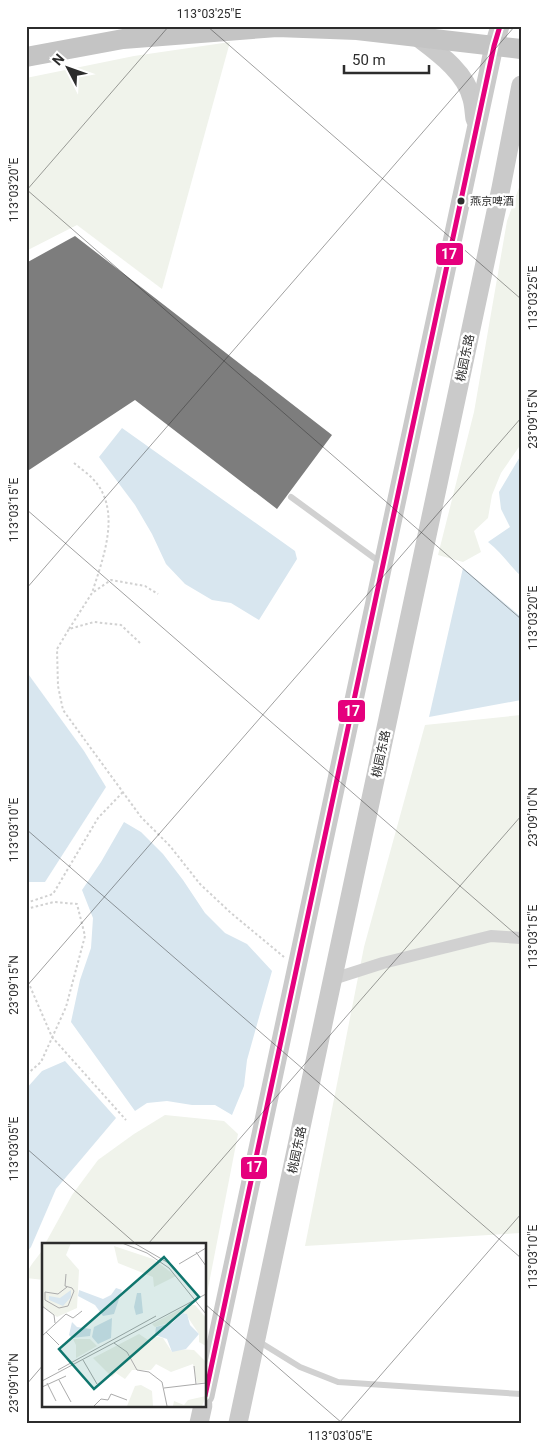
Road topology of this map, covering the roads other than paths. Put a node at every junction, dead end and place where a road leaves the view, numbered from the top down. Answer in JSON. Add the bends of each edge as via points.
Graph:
{"nodes":[{"id":1,"x":500,"y":26,"type":"edge"},
{"id":2,"x":416,"y":36,"type":"junction"},
{"id":3,"x":494,"y":46,"type":"junction"},
{"id":4,"x":521,"y":49,"type":"edge"},
{"id":5,"x":26,"y":57,"type":"edge"},
{"id":6,"x":521,"y":85,"type":"edge"},
{"id":7,"x":521,"y":122,"type":"edge"},
{"id":8,"x":477,"y":131,"type":"junction"},
{"id":9,"x":510,"y":140,"type":"junction"},
{"id":10,"x":291,"y":497,"type":"dead end"},
{"id":11,"x":384,"y":565,"type":"junction"},
{"id":12,"x":521,"y":938,"type":"edge"},
{"id":13,"x":333,"y":979,"type":"junction"},
{"id":14,"x":257,"y":1340,"type":"junction"},
{"id":15,"x":206,"y":1391,"type":"edge"},
{"id":16,"x":521,"y":1394,"type":"edge"},
{"id":17,"x":203,"y":1406,"type":"edge"},
{"id":18,"x":199,"y":1423,"type":"edge"},
{"id":19,"x":238,"y":1423,"type":"edge"}],
"edges":[{"from":1,"to":3,"type":"main road"},
{"from":2,"to":3,"type":"main road"},
{"from":2,"to":5,"type":"main road","via":[[277,27],[122,39]]},
{"from":2,"to":8,"type":"main road","via":[[459,73],[472,98]]},
{"from":3,"to":4,"type":"main road"},
{"from":3,"to":8,"type":"main road"},
{"from":6,"to":9,"type":"main road","name":"桃园东路"},
{"from":7,"to":9,"type":"main road"},
{"from":8,"to":11,"type":"main road"},
{"from":9,"to":13,"type":"main road","name":"桃园东路"},
{"from":10,"to":11,"type":"lane"},
{"from":11,"to":15,"type":"main road"},
{"from":12,"to":13,"type":"street","via":[[491,936],[383,962]]},
{"from":13,"to":14,"type":"main road","name":"桃园东路"},
{"from":14,"to":16,"type":"lane","via":[[300,1367],[338,1382]]},
{"from":14,"to":19,"type":"main road","name":"桃园东路"},
{"from":17,"to":18,"type":"main road"}]}
